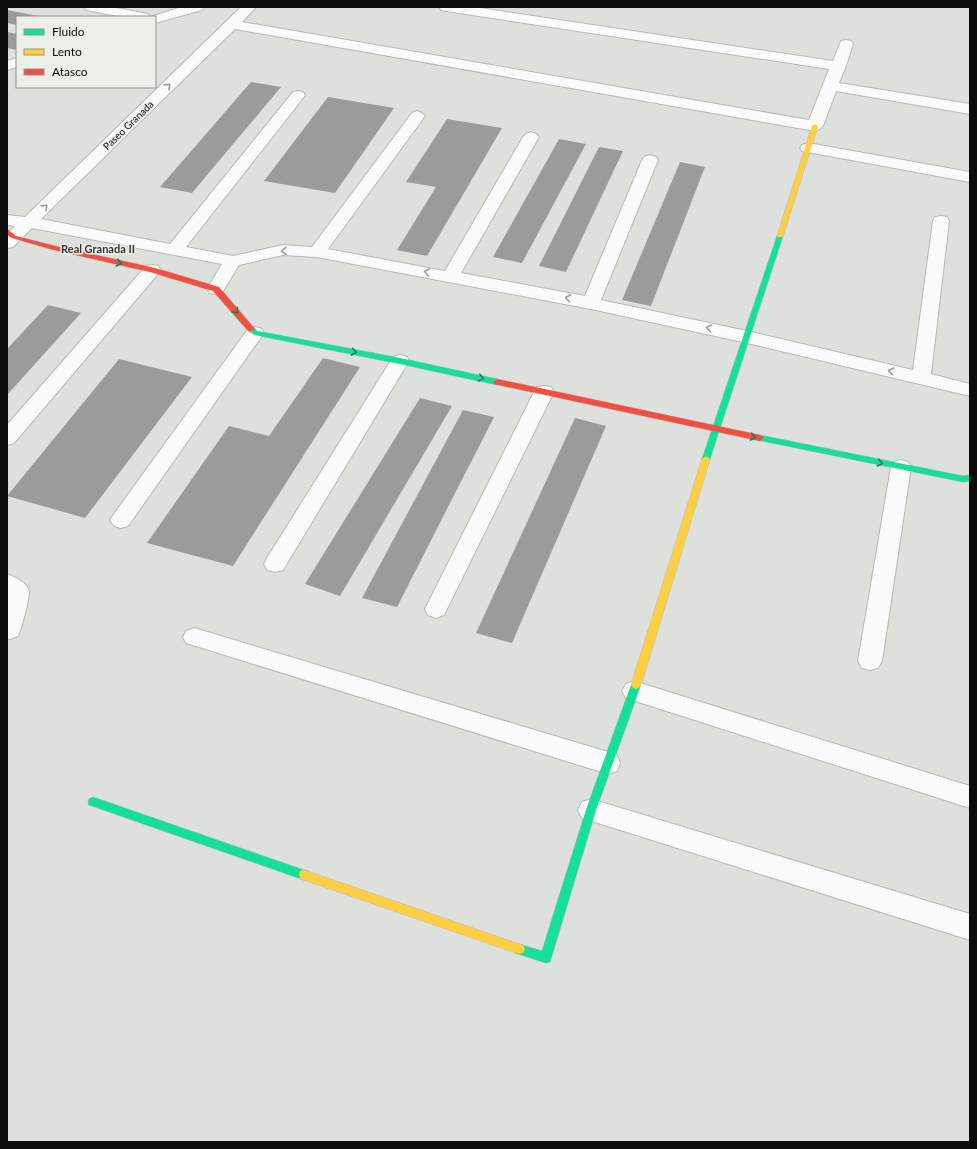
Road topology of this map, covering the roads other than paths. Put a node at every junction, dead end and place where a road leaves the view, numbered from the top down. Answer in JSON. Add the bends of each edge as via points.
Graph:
{"nodes":[{"id":1,"x":91,"y":7,"type":"edge"},
{"id":2,"x":197,"y":7,"type":"edge"},
{"id":3,"x":249,"y":7,"type":"edge"},
{"id":4,"x":446,"y":7,"type":"edge"},
{"id":5,"x":138,"y":16,"type":"edge"},
{"id":6,"x":156,"y":19,"type":"edge"},
{"id":7,"x":232,"y":24,"type":"junction"},
{"id":8,"x":846,"y":44,"type":"dead end"},
{"id":9,"x":839,"y":66,"type":"junction"},
{"id":10,"x":831,"y":86,"type":"junction"},
{"id":11,"x":298,"y":95,"type":"dead end"},
{"id":12,"x":970,"y":109,"type":"edge"},
{"id":13,"x":416,"y":116,"type":"dead end"},
{"id":14,"x":815,"y":126,"type":"junction"},
{"id":15,"x":530,"y":137,"type":"dead end"},
{"id":16,"x":808,"y":148,"type":"junction"},
{"id":17,"x":650,"y":160,"type":"dead end"},
{"id":18,"x":970,"y":177,"type":"edge"},
{"id":19,"x":7,"y":220,"type":"edge"},
{"id":20,"x":941,"y":221,"type":"dead end"},
{"id":21,"x":30,"y":222,"type":"junction"},
{"id":22,"x":9,"y":237,"type":"edge"},
{"id":23,"x":174,"y":250,"type":"junction"},
{"id":24,"x":317,"y":252,"type":"junction"},
{"id":25,"x":233,"y":261,"type":"junction"},
{"id":26,"x":152,"y":270,"type":"junction"},
{"id":27,"x":451,"y":276,"type":"junction"},
{"id":28,"x":216,"y":289,"type":"junction"},
{"id":29,"x":591,"y":303,"type":"junction"},
{"id":30,"x":255,"y":333,"type":"junction"},
{"id":31,"x":747,"y":337,"type":"junction"},
{"id":32,"x":400,"y":361,"type":"junction"},
{"id":33,"x":921,"y":378,"type":"junction"},
{"id":34,"x":970,"y":390,"type":"edge"},
{"id":35,"x":544,"y":392,"type":"junction"},
{"id":36,"x":715,"y":429,"type":"junction"},
{"id":37,"x":7,"y":438,"type":"edge"},
{"id":38,"x":901,"y":467,"type":"junction"},
{"id":39,"x":970,"y":478,"type":"edge"},
{"id":40,"x":121,"y":520,"type":"dead end"},
{"id":41,"x":275,"y":564,"type":"dead end"},
{"id":42,"x":7,"y":582,"type":"edge"},
{"id":43,"x":436,"y":610,"type":"dead end"},
{"id":44,"x":10,"y":630,"type":"dead end"},
{"id":45,"x":194,"y":637,"type":"dead end"},
{"id":46,"x":870,"y":661,"type":"dead end"},
{"id":47,"x":634,"y":691,"type":"junction"},
{"id":48,"x":608,"y":763,"type":"junction"},
{"id":49,"x":970,"y":797,"type":"edge"},
{"id":50,"x":94,"y":802,"type":"dead end"},
{"id":51,"x":591,"y":810,"type":"junction"},
{"id":52,"x":970,"y":927,"type":"edge"}],
"edges":[{"from":1,"to":5,"type":"street"},
{"from":2,"to":6,"type":"street"},
{"from":3,"to":7,"type":"street","name":"Paseo Granada"},
{"from":4,"to":9,"type":"street"},
{"from":7,"to":14,"type":"street"},
{"from":21,"to":7,"type":"street","name":"Paseo Granada","one_way":true},
{"from":8,"to":9,"type":"street"},
{"from":9,"to":10,"type":"street"},
{"from":10,"to":12,"type":"street"},
{"from":10,"to":14,"type":"street"},
{"from":11,"to":23,"type":"street"},
{"from":13,"to":24,"type":"street"},
{"from":14,"to":16,"type":"street"},
{"from":15,"to":27,"type":"street"},
{"from":16,"to":18,"type":"street"},
{"from":16,"to":31,"type":"street"},
{"from":17,"to":29,"type":"street"},
{"from":19,"to":21,"type":"street"},
{"from":20,"to":33,"type":"street"},
{"from":21,"to":22,"type":"street","name":"Paseo Granada"},
{"from":21,"to":23,"type":"street"},
{"from":22,"to":26,"type":"street","one_way":true},
{"from":23,"to":25,"type":"street"},
{"from":24,"to":25,"type":"street","one_way":true,"via":[[283,250]]},
{"from":27,"to":24,"type":"street","one_way":true},
{"from":25,"to":28,"type":"street"},
{"from":26,"to":28,"type":"street"},
{"from":26,"to":37,"type":"street"},
{"from":29,"to":27,"type":"street","one_way":true},
{"from":28,"to":30,"type":"street","one_way":true},
{"from":31,"to":29,"type":"street","one_way":true},
{"from":30,"to":32,"type":"street","one_way":true},
{"from":30,"to":40,"type":"street"},
{"from":33,"to":31,"type":"street","one_way":true},
{"from":31,"to":36,"type":"street"},
{"from":32,"to":35,"type":"street","one_way":true},
{"from":32,"to":41,"type":"street"},
{"from":33,"to":34,"type":"street"},
{"from":35,"to":36,"type":"street"},
{"from":35,"to":43,"type":"street"},
{"from":36,"to":38,"type":"street","one_way":true},
{"from":36,"to":47,"type":"street"},
{"from":38,"to":39,"type":"street","via":[[963,479]]},
{"from":38,"to":46,"type":"street"},
{"from":42,"to":44,"type":"street","via":[[18,591]]},
{"from":45,"to":48,"type":"street"},
{"from":47,"to":48,"type":"street"},
{"from":47,"to":49,"type":"street"},
{"from":48,"to":51,"type":"street"},
{"from":50,"to":51,"type":"street","via":[[546,958]]},
{"from":51,"to":52,"type":"street"}]}
